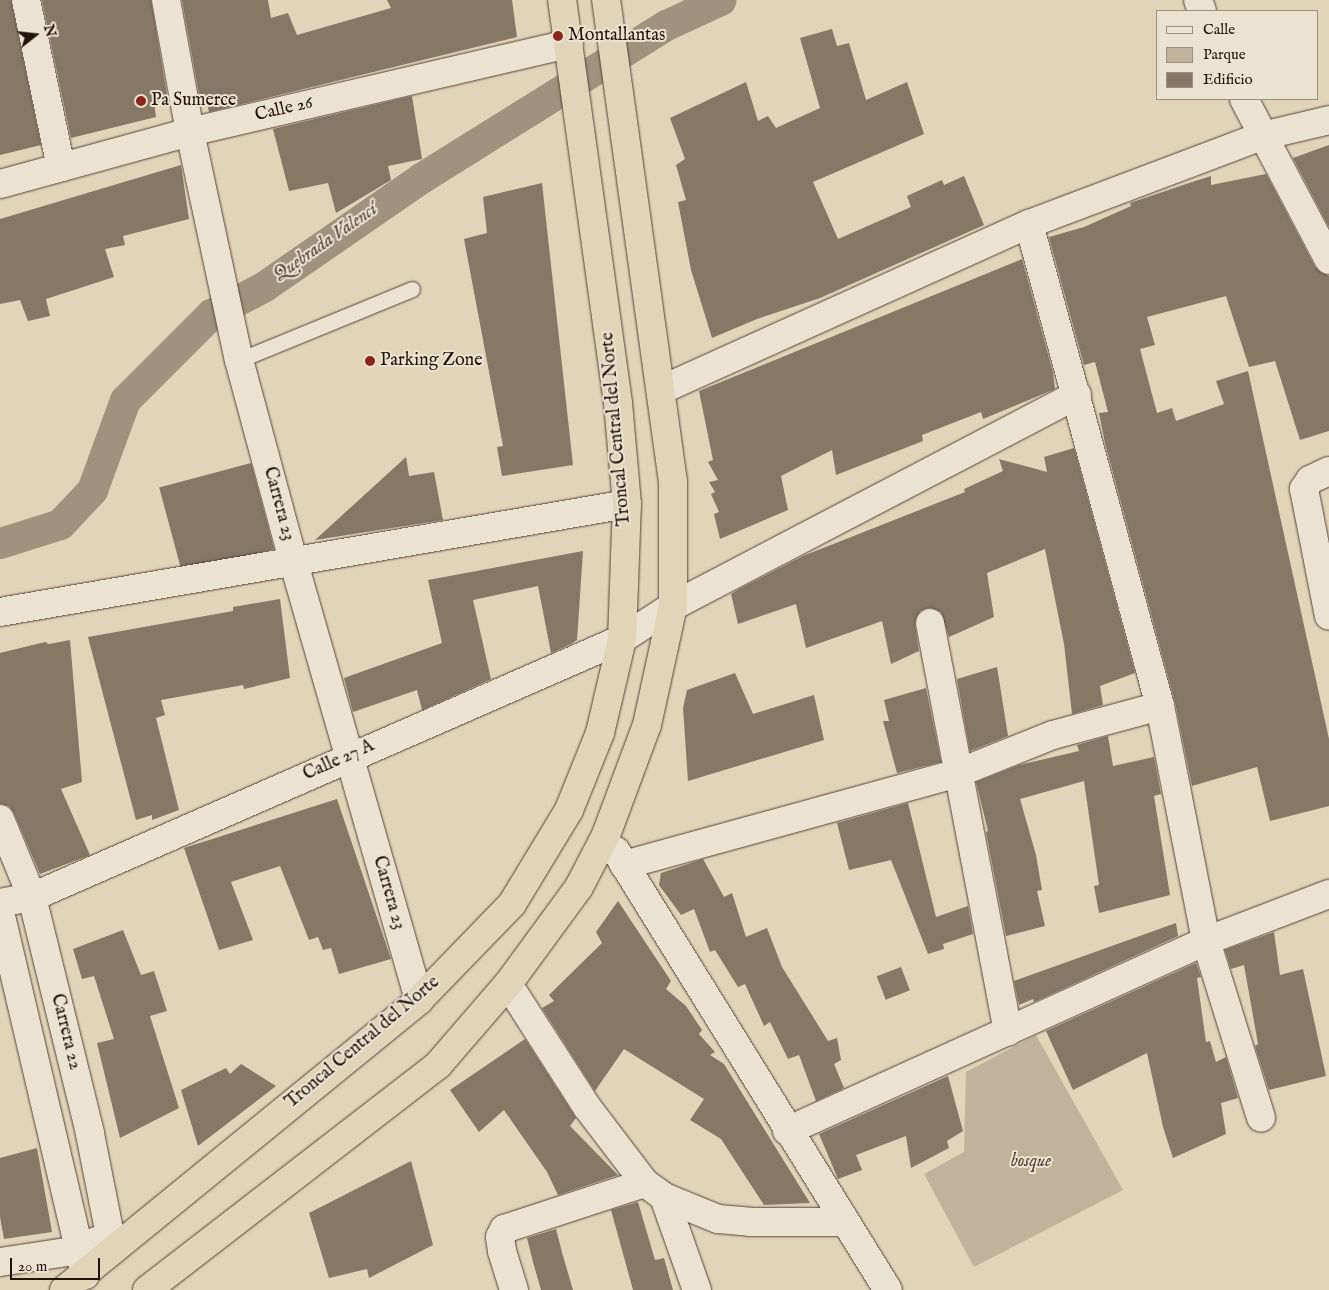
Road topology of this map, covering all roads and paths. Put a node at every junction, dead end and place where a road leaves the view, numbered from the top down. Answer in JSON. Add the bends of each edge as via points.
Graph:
{"nodes":[{"id":1,"x":26,"y":0,"type":"edge"},
{"id":2,"x":166,"y":0,"type":"edge"},
{"id":3,"x":562,"y":0,"type":"edge"},
{"id":4,"x":606,"y":0,"type":"edge"},
{"id":5,"x":571,"y":51,"type":"junction"},
{"id":6,"x":1244,"y":100,"type":"edge"},
{"id":7,"x":1329,"y":120,"type":"edge"},
{"id":8,"x":190,"y":132,"type":"junction"},
{"id":9,"x":1262,"y":136,"type":"junction"},
{"id":10,"x":61,"y":167,"type":"junction"},
{"id":11,"x":0,"y":184,"type":"edge"},
{"id":12,"x":1030,"y":224,"type":"junction"},
{"id":13,"x":1329,"y":260,"type":"edge"},
{"id":14,"x":412,"y":289,"type":"dead end"},
{"id":15,"x":239,"y":360,"type":"junction"},
{"id":16,"x":661,"y":390,"type":"junction"},
{"id":17,"x":1077,"y":395,"type":"junction"},
{"id":18,"x":1329,"y":471,"type":"edge"},
{"id":19,"x":626,"y":504,"type":"junction"},
{"id":20,"x":293,"y":560,"type":"junction"},
{"id":21,"x":673,"y":606,"type":"junction"},
{"id":22,"x":0,"y":612,"type":"edge"},
{"id":23,"x":1329,"y":616,"type":"edge"},
{"id":24,"x":930,"y":622,"type":"dead end"},
{"id":25,"x":622,"y":639,"type":"junction"},
{"id":26,"x":1160,"y":706,"type":"junction"},
{"id":27,"x":348,"y":757,"type":"junction"},
{"id":28,"x":958,"y":773,"type":"junction"},
{"id":29,"x":0,"y":819,"type":"edge"},
{"id":30,"x":606,"y":835,"type":"junction"},
{"id":31,"x":624,"y":865,"type":"junction"},
{"id":32,"x":1329,"y":894,"type":"edge"},
{"id":33,"x":32,"y":897,"type":"junction"},
{"id":34,"x":0,"y":903,"type":"edge"},
{"id":35,"x":0,"y":912,"type":"edge"},
{"id":36,"x":1206,"y":941,"type":"junction"},
{"id":37,"x":508,"y":984,"type":"junction"},
{"id":38,"x":419,"y":1000,"type":"junction"},
{"id":39,"x":1008,"y":1032,"type":"junction"},
{"id":40,"x":1261,"y":1118,"type":"dead end"},
{"id":41,"x":788,"y":1131,"type":"junction"},
{"id":42,"x":655,"y":1190,"type":"junction"},
{"id":43,"x":844,"y":1222,"type":"junction"},
{"id":44,"x":111,"y":1242,"type":"junction"},
{"id":45,"x":0,"y":1262,"type":"edge"},
{"id":46,"x":76,"y":1271,"type":"edge"},
{"id":47,"x":147,"y":1290,"type":"edge"},
{"id":48,"x":514,"y":1290,"type":"edge"},
{"id":49,"x":697,"y":1290,"type":"edge"},
{"id":50,"x":888,"y":1290,"type":"edge"}],
"edges":[{"from":1,"to":10,"type":"street"},
{"from":2,"to":8,"type":"street","name":"Carrera 23"},
{"from":3,"to":5,"type":"highway","name":"Troncal Central del Norte"},
{"from":4,"to":16,"type":"highway"},
{"from":5,"to":8,"type":"street","name":"Calle 26"},
{"from":5,"to":19,"type":"highway","name":"Troncal Central del Norte","via":[[618,403]]},
{"from":6,"to":9,"type":"street"},
{"from":7,"to":9,"type":"street"},
{"from":8,"to":10,"type":"street","name":"Calle 26"},
{"from":8,"to":15,"type":"street","name":"Carrera 23"},
{"from":9,"to":12,"type":"street"},
{"from":9,"to":13,"type":"street"},
{"from":10,"to":11,"type":"street","name":"Calle 26"},
{"from":12,"to":16,"type":"street"},
{"from":12,"to":17,"type":"street"},
{"from":14,"to":15,"type":"lane"},
{"from":15,"to":20,"type":"street","name":"Carrera 23"},
{"from":16,"to":21,"type":"highway","via":[[673,482]]},
{"from":17,"to":21,"type":"street","name":"Calle 27 A"},
{"from":17,"to":26,"type":"street"},
{"from":18,"to":23,"type":"street","via":[[1310,480],[1304,490]]},
{"from":19,"to":20,"type":"street"},
{"from":19,"to":25,"type":"highway","name":"Troncal Central del Norte"},
{"from":20,"to":22,"type":"street"},
{"from":20,"to":27,"type":"street","name":"Carrera 23"},
{"from":21,"to":25,"type":"street","name":"Calle 27 A"},
{"from":21,"to":30,"type":"highway","via":[[647,725]]},
{"from":24,"to":28,"type":"street"},
{"from":25,"to":27,"type":"street","name":"Calle 27 A"},
{"from":25,"to":38,"type":"highway","name":"Troncal Central del Norte","via":[[600,733],[570,810],[512,904]]},
{"from":26,"to":28,"type":"street","via":[[1053,735]]},
{"from":26,"to":36,"type":"street"},
{"from":27,"to":33,"type":"street","name":"Calle 27 A"},
{"from":27,"to":38,"type":"street","name":"Carrera 23"},
{"from":28,"to":31,"type":"street"},
{"from":28,"to":39,"type":"street"},
{"from":29,"to":33,"type":"street","name":"Carrera 22"},
{"from":30,"to":31,"type":"street"},
{"from":30,"to":37,"type":"highway","via":[[578,887]]},
{"from":31,"to":41,"type":"street"},
{"from":32,"to":36,"type":"street"},
{"from":33,"to":34,"type":"street","name":"Calle 27 A"},
{"from":33,"to":44,"type":"street","name":"Carrera 22","via":[[90,1134]]},
{"from":35,"to":46,"type":"street","name":"Carrera 22"},
{"from":36,"to":39,"type":"street"},
{"from":36,"to":40,"type":"street"},
{"from":37,"to":42,"type":"street","via":[[587,1107]]},
{"from":37,"to":47,"type":"highway","via":[[438,1065]]},
{"from":38,"to":44,"type":"highway","name":"Troncal Central del Norte"},
{"from":39,"to":41,"type":"street"},
{"from":41,"to":43,"type":"street"},
{"from":42,"to":43,"type":"street","via":[[718,1219]]},
{"from":42,"to":48,"type":"street","via":[[504,1229],[502,1251]]},
{"from":42,"to":49,"type":"street"},
{"from":43,"to":50,"type":"street"},
{"from":44,"to":46,"type":"highway","name":"Troncal Central del Norte"},
{"from":45,"to":46,"type":"street"}]}
